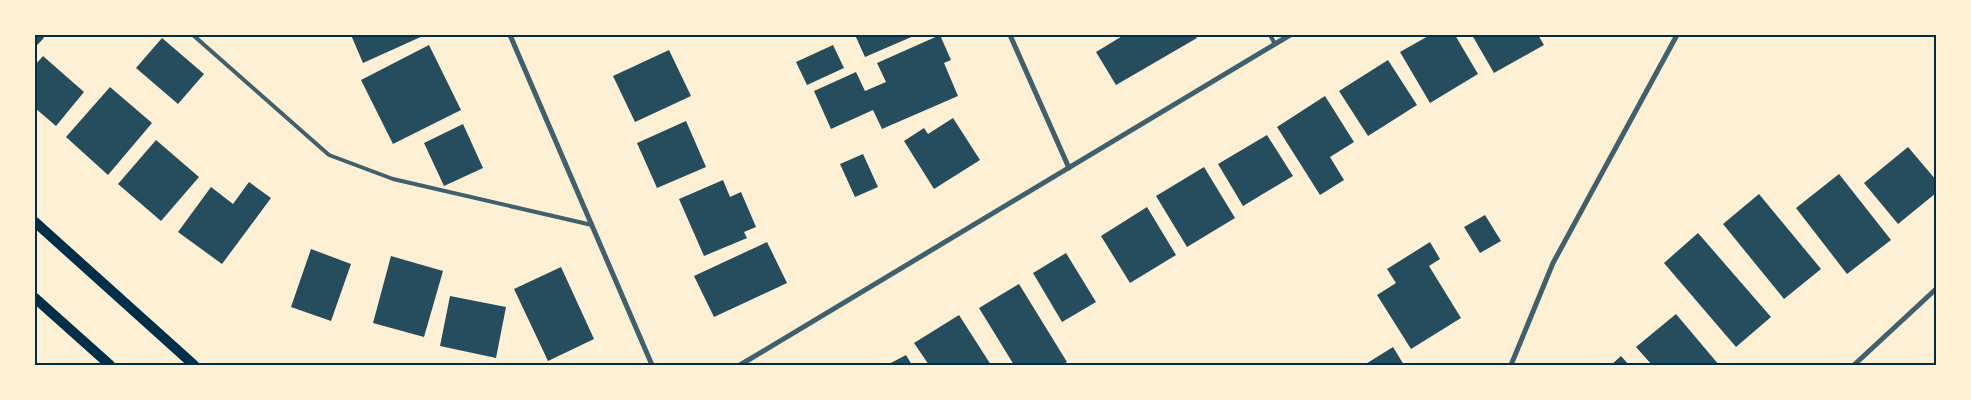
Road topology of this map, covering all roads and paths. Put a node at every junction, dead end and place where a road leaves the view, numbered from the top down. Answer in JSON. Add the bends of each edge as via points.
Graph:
{"nodes":[{"id":1,"x":193,"y":35,"type":"edge"},
{"id":2,"x":510,"y":35,"type":"edge"},
{"id":3,"x":1010,"y":35,"type":"edge"},
{"id":4,"x":1270,"y":35,"type":"edge"},
{"id":5,"x":1290,"y":35,"type":"edge"},
{"id":6,"x":1677,"y":35,"type":"edge"},
{"id":7,"x":1275,"y":44,"type":"junction"},
{"id":8,"x":1069,"y":168,"type":"junction"},
{"id":9,"x":35,"y":222,"type":"edge"},
{"id":10,"x":592,"y":225,"type":"junction"},
{"id":11,"x":1936,"y":289,"type":"edge"},
{"id":12,"x":35,"y":298,"type":"edge"},
{"id":13,"x":110,"y":365,"type":"edge"},
{"id":14,"x":194,"y":365,"type":"edge"},
{"id":15,"x":652,"y":365,"type":"edge"},
{"id":16,"x":740,"y":365,"type":"edge"},
{"id":17,"x":1511,"y":365,"type":"edge"},
{"id":18,"x":1854,"y":365,"type":"edge"}],
"edges":[{"from":1,"to":10,"type":"lane","via":[[329,155],[393,179]]},
{"from":2,"to":10,"type":"street"},
{"from":3,"to":8,"type":"street"},
{"from":4,"to":7,"type":"lane"},
{"from":5,"to":7,"type":"street"},
{"from":6,"to":17,"type":"street","via":[[1553,263]]},
{"from":7,"to":8,"type":"street"},
{"from":8,"to":16,"type":"street"},
{"from":9,"to":14,"type":"main road"},
{"from":10,"to":15,"type":"street"},
{"from":11,"to":18,"type":"street"},
{"from":12,"to":13,"type":"main road"}]}
